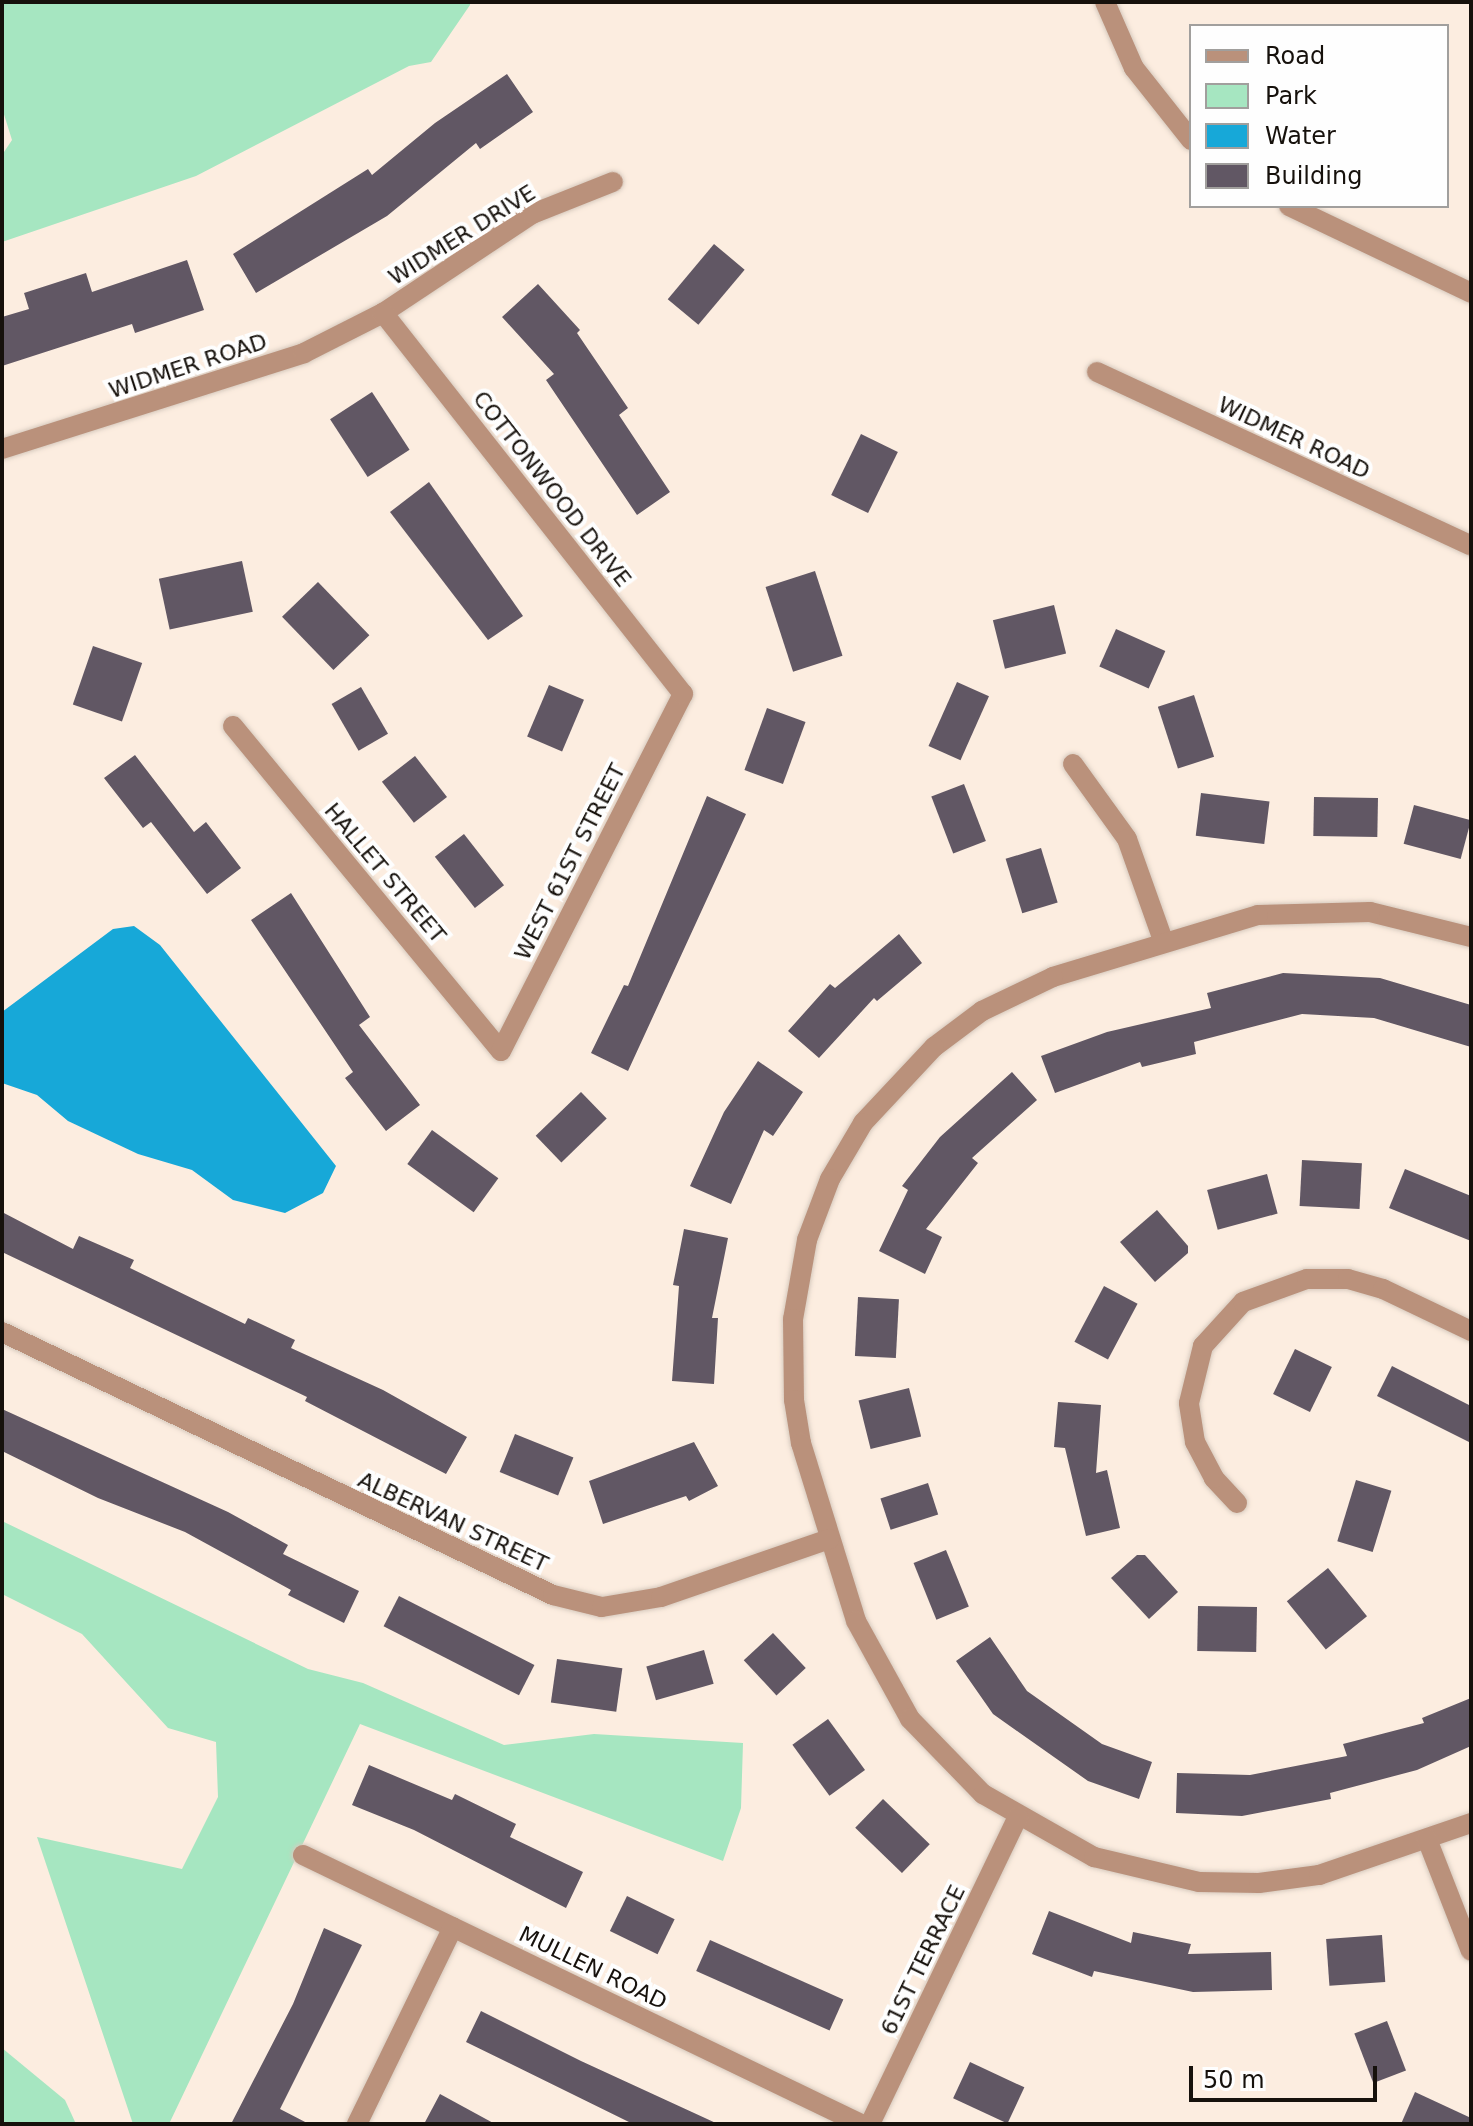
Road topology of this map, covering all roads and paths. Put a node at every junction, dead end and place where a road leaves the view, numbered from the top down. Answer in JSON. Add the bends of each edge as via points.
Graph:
{"nodes":[{"id":1,"x":1105,"y":2,"type":"edge"},
{"id":2,"x":1189,"y":137,"type":"edge"},
{"id":3,"x":613,"y":182,"type":"dead end"},
{"id":4,"x":1293,"y":208,"type":"edge"},
{"id":5,"x":1471,"y":293,"type":"edge"},
{"id":6,"x":383,"y":313,"type":"junction"},
{"id":7,"x":1097,"y":372,"type":"dead end"},
{"id":8,"x":2,"y":449,"type":"edge"},
{"id":9,"x":1471,"y":546,"type":"edge"},
{"id":10,"x":683,"y":694,"type":"joint"},
{"id":11,"x":233,"y":726,"type":"dead end"},
{"id":12,"x":1073,"y":764,"type":"dead end"},
{"id":13,"x":1471,"y":937,"type":"edge"},
{"id":14,"x":1163,"y":940,"type":"junction"},
{"id":15,"x":501,"y":1051,"type":"joint"},
{"id":16,"x":1471,"y":1331,"type":"edge"},
{"id":17,"x":2,"y":1332,"type":"edge"},
{"id":18,"x":1237,"y":1503,"type":"dead end"},
{"id":19,"x":829,"y":1539,"type":"junction"},
{"id":20,"x":1018,"y":1817,"type":"junction"},
{"id":21,"x":1471,"y":1823,"type":"edge"},
{"id":22,"x":1427,"y":1839,"type":"junction"},
{"id":23,"x":303,"y":1855,"type":"dead end"},
{"id":24,"x":453,"y":1927,"type":"junction"},
{"id":25,"x":1471,"y":1951,"type":"edge"},
{"id":26,"x":357,"y":2124,"type":"edge"},
{"id":27,"x":861,"y":2124,"type":"edge"},
{"id":28,"x":870,"y":2124,"type":"edge"}],
"edges":[{"from":1,"to":2,"type":"street","via":[[1134,68]]},
{"from":3,"to":6,"type":"street","name":"WIDMER DRIVE","via":[[532,214]]},
{"from":4,"to":5,"type":"street"},
{"from":6,"to":8,"type":"street","name":"WIDMER ROAD","via":[[304,353]]},
{"from":6,"to":10,"type":"street","name":"COTTONWOOD DRIVE"},
{"from":7,"to":9,"type":"street","name":"WIDMER ROAD"},
{"from":10,"to":15,"type":"street","name":"WEST 61ST STREET"},
{"from":11,"to":15,"type":"street","name":"HALLET STREET"},
{"from":12,"to":14,"type":"street","via":[[1127,839]]},
{"from":13,"to":14,"type":"street","via":[[1370,912],[1311,910],[1258,915]]},
{"from":14,"to":19,"type":"street","via":[[1040,982],[982,1011],[892,1087],[830,1179],[807,1240],[793,1319],[796,1414]]},
{"from":16,"to":18,"type":"street","via":[[1383,1289],[1348,1279],[1307,1279],[1243,1302],[1203,1346],[1189,1403],[1195,1442],[1214,1478]]},
{"from":17,"to":19,"type":"street","name":"ALBERVAN STREET","via":[[553,1595],[602,1607],[661,1597]]},
{"from":19,"to":20,"type":"street","via":[[856,1621],[910,1719],[971,1783]]},
{"from":20,"to":22,"type":"street","via":[[1094,1857],[1199,1882],[1259,1883],[1319,1875]]},
{"from":20,"to":28,"type":"street","name":"61ST TERRACE"},
{"from":21,"to":22,"type":"street"},
{"from":22,"to":25,"type":"street"},
{"from":23,"to":24,"type":"street","name":"MULLEN ROAD"},
{"from":24,"to":26,"type":"street"},
{"from":24,"to":27,"type":"street","name":"MULLEN ROAD"}]}
